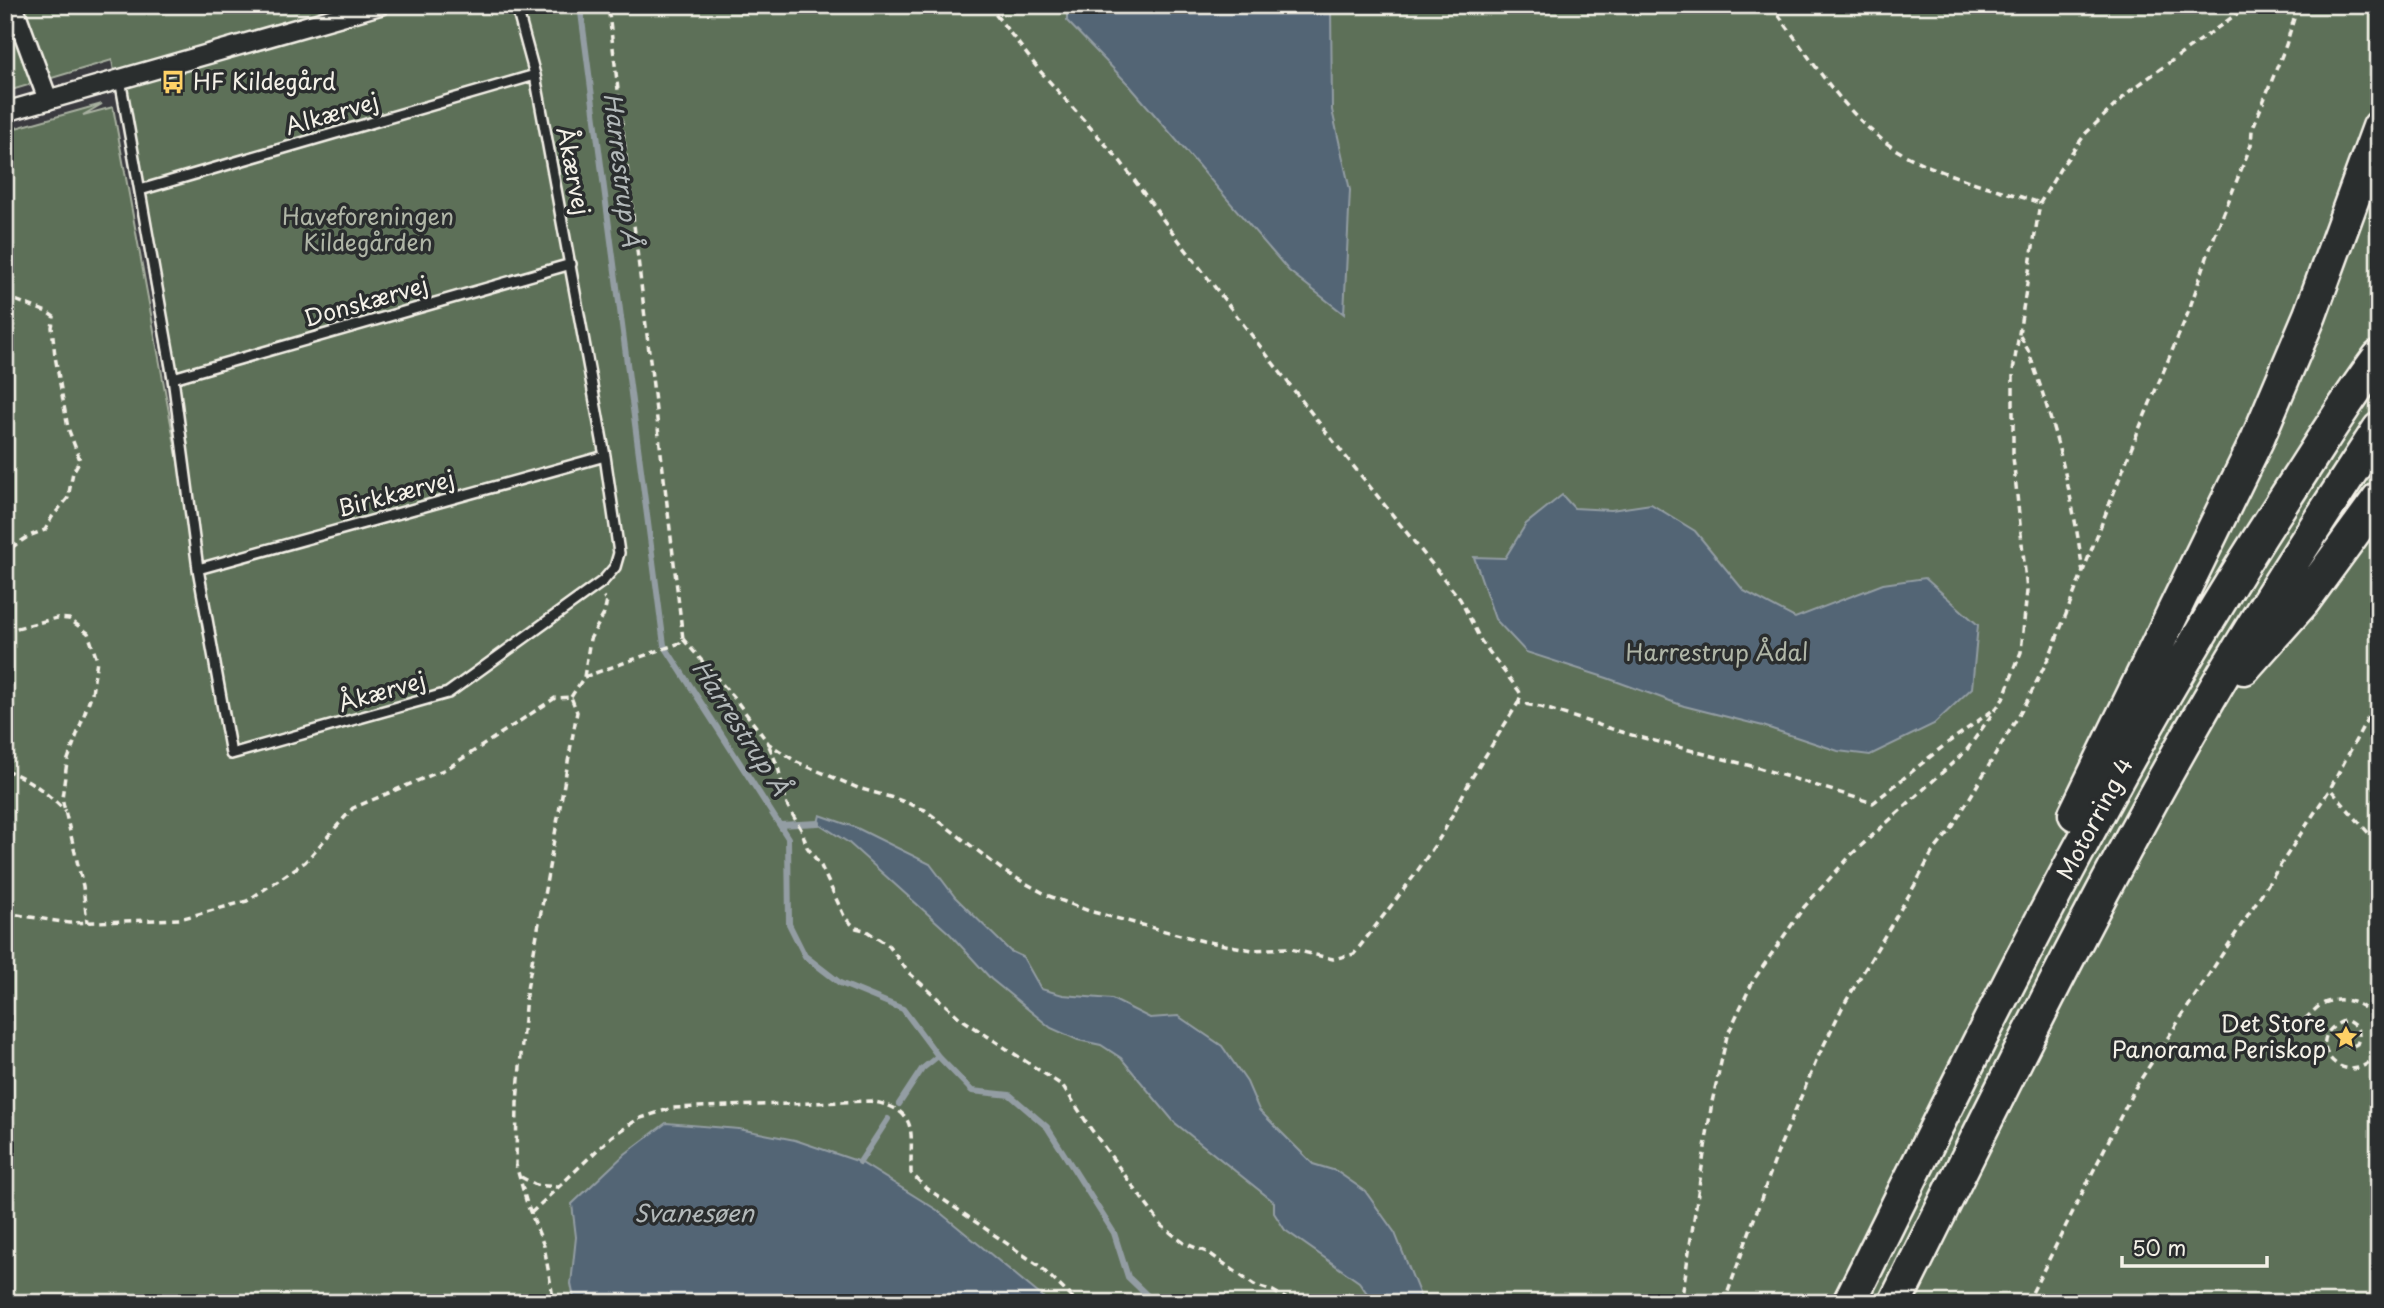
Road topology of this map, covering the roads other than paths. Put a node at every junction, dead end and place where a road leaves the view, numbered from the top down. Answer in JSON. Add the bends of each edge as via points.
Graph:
{"nodes":[{"id":1,"x":13,"y":5,"type":"edge"},
{"id":2,"x":380,"y":5,"type":"edge"},
{"id":3,"x":516,"y":5,"type":"edge"},
{"id":4,"x":535,"y":75,"type":"junction"},
{"id":5,"x":120,"y":79,"type":"junction"},
{"id":6,"x":48,"y":100,"type":"junction"},
{"id":7,"x":5,"y":112,"type":"edge"},
{"id":8,"x":2379,"y":127,"type":"edge"},
{"id":9,"x":140,"y":190,"type":"junction"},
{"id":10,"x":570,"y":264,"type":"junction"},
{"id":11,"x":2379,"y":357,"type":"edge"},
{"id":12,"x":173,"y":378,"type":"junction"},
{"id":13,"x":2379,"y":429,"type":"edge"},
{"id":14,"x":605,"y":456,"type":"junction"},
{"id":15,"x":2379,"y":498,"type":"edge"},
{"id":16,"x":198,"y":569,"type":"junction"},
{"id":17,"x":2194,"y":724,"type":"junction"},
{"id":18,"x":1954,"y":1091,"type":"junction"},
{"id":19,"x":1849,"y":1303,"type":"edge"},
{"id":20,"x":1895,"y":1303,"type":"edge"}],
"edges":[{"from":1,"to":6,"type":"street"},
{"from":2,"to":5,"type":"street"},
{"from":3,"to":4,"type":"lane","name":"Åkærvej"},
{"from":4,"to":9,"type":"lane","name":"Alkærvej"},
{"from":4,"to":10,"type":"lane","name":"Åkærvej"},
{"from":5,"to":6,"type":"street"},
{"from":5,"to":9,"type":"lane","name":"Åkærvej"},
{"from":6,"to":7,"type":"street"},
{"from":8,"to":18,"type":"highway","via":[[2310,315],[2257,440],[2023,919]]},
{"from":9,"to":12,"type":"lane","name":"Åkærvej"},
{"from":10,"to":12,"type":"lane","name":"Donskærvej"},
{"from":10,"to":14,"type":"lane","name":"Åkærvej"},
{"from":11,"to":18,"type":"highway","name":"Motorring 4","via":[[2255,544],[2158,704]]},
{"from":12,"to":16,"type":"lane","name":"Åkærvej"},
{"from":13,"to":17,"type":"highway","name":"Motorring 4","via":[[2290,564]]},
{"from":14,"to":16,"type":"lane","name":"Birkkærvej"},
{"from":14,"to":16,"type":"lane","name":"Åkærvej","via":[[619,553],[603,581],[448,694],[231,754]]},
{"from":15,"to":17,"type":"highway","via":[[2303,602]]},
{"from":17,"to":20,"type":"highway","name":"Motorring 4","via":[[2102,893]]},
{"from":18,"to":19,"type":"highway","name":"Motorring 4"}]}
